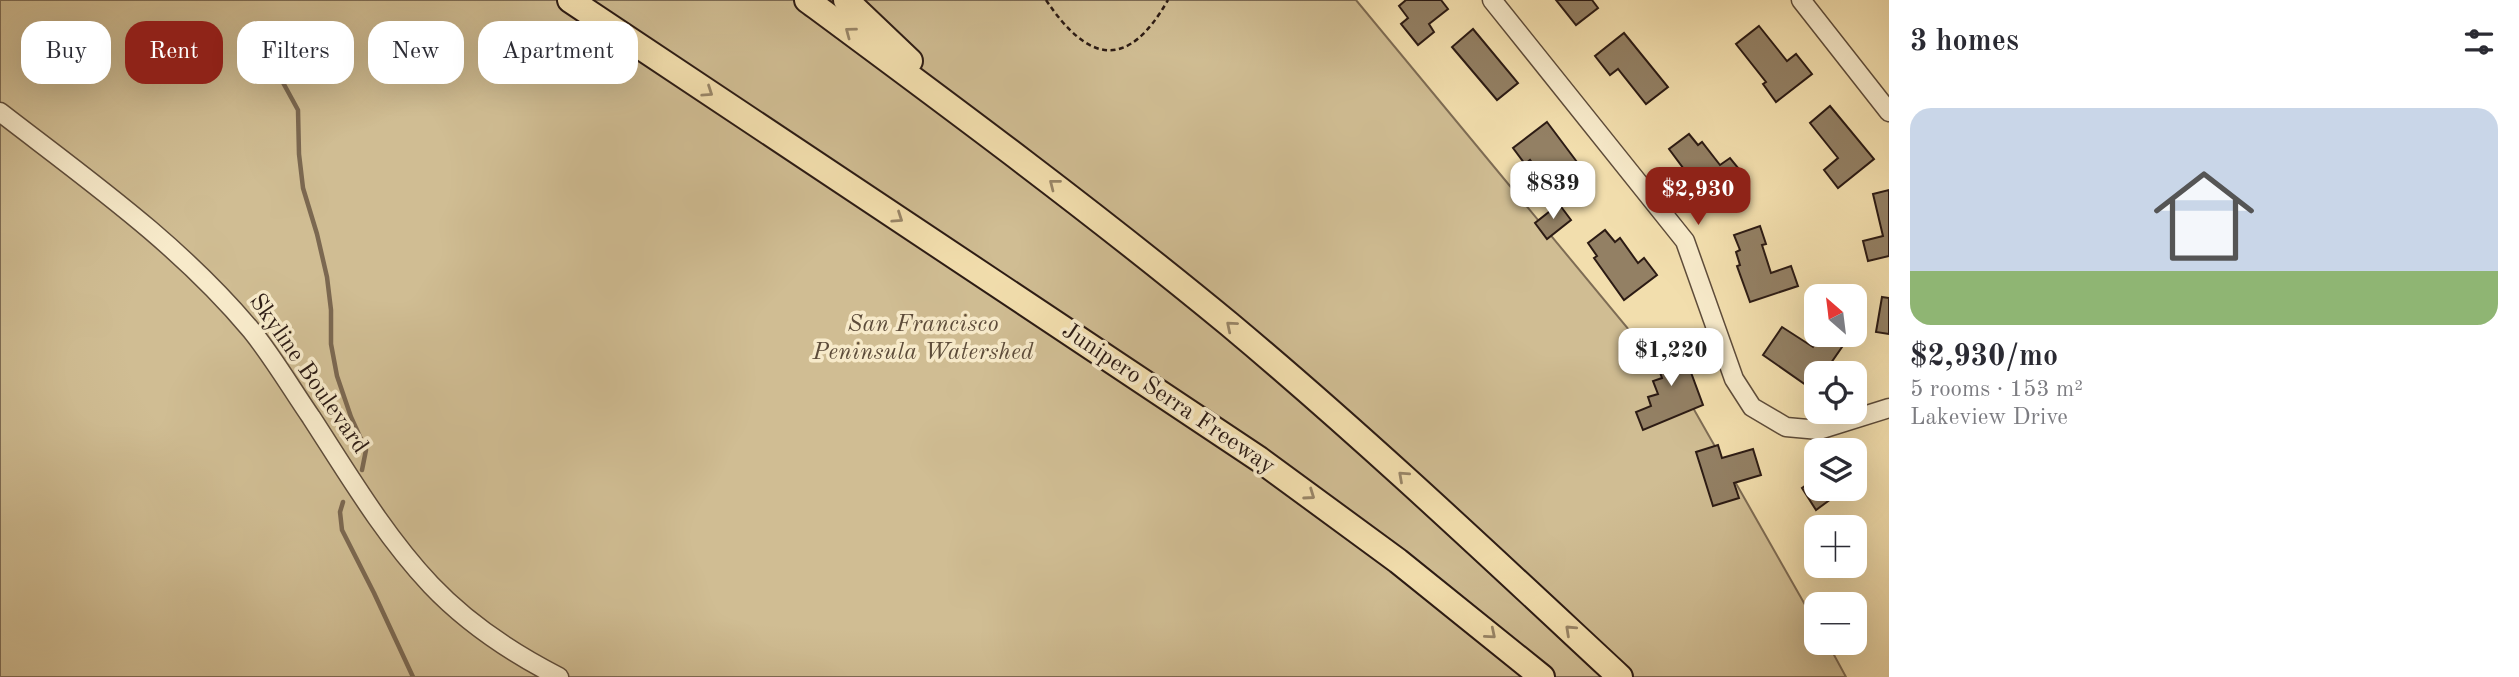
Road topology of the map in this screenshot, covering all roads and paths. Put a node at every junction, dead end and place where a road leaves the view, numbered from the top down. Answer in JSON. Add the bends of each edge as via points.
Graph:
{"nodes":[{"id":1,"x":570,"y":0,"type":"edge"},
{"id":2,"x":807,"y":0,"type":"edge"},
{"id":3,"x":846,"y":0,"type":"edge"},
{"id":4,"x":1046,"y":0,"type":"edge"},
{"id":5,"x":1168,"y":0,"type":"edge"},
{"id":6,"x":1492,"y":0,"type":"edge"},
{"id":7,"x":1801,"y":0,"type":"edge"},
{"id":8,"x":0,"y":112,"type":"edge"},
{"id":9,"x":1889,"y":112,"type":"edge"},
{"id":10,"x":964,"y":116,"type":"junction"},
{"id":11,"x":1889,"y":408,"type":"edge"},
{"id":12,"x":559,"y":677,"type":"edge"},
{"id":13,"x":1542,"y":677,"type":"edge"},
{"id":14,"x":1619,"y":677,"type":"edge"}],
"edges":[{"from":1,"to":13,"type":"highway","name":"Junipero Serra Freeway","one_way":true,"via":[[1259,459],[1415,574]]},
{"from":10,"to":2,"type":"highway","one_way":true},
{"from":3,"to":10,"type":"highway"},
{"from":4,"to":5,"type":"path","via":[[1078,39],[1105,51],[1139,40]]},
{"from":6,"to":11,"type":"street","via":[[1685,242],[1734,379],[1752,407],[1786,427],[1819,430]]},
{"from":7,"to":9,"type":"street"},
{"from":8,"to":12,"type":"street","name":"Skyline Boulevard","via":[[134,215],[220,294],[253,332],[372,511],[431,585],[500,644]]},
{"from":14,"to":10,"type":"highway","one_way":true,"via":[[1291,377]]}]}
